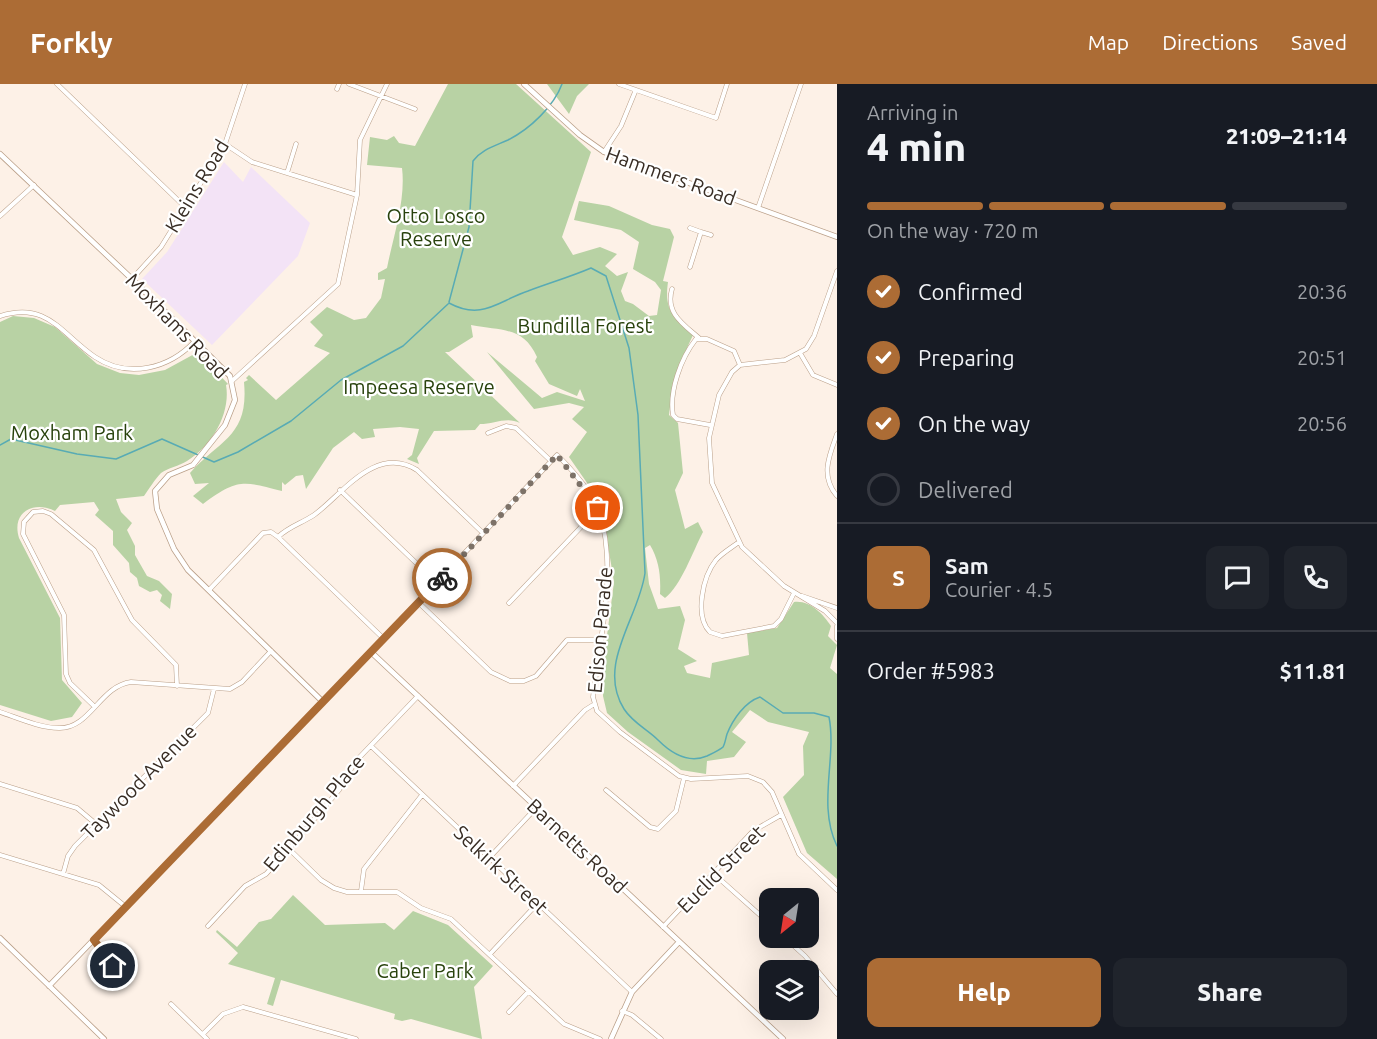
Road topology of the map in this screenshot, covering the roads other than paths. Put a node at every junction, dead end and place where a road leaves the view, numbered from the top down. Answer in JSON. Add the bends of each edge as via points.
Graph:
{"nodes":[{"id":1,"x":57,"y":84,"type":"edge"},
{"id":2,"x":244,"y":84,"type":"edge"},
{"id":3,"x":349,"y":84,"type":"edge"},
{"id":4,"x":387,"y":84,"type":"edge"},
{"id":5,"x":524,"y":84,"type":"edge"},
{"id":6,"x":619,"y":84,"type":"edge"},
{"id":7,"x":727,"y":84,"type":"edge"},
{"id":8,"x":801,"y":84,"type":"edge"},
{"id":9,"x":635,"y":92,"type":"junction"},
{"id":10,"x":379,"y":95,"type":"junction"},
{"id":11,"x":415,"y":109,"type":"dead end"},
{"id":12,"x":225,"y":144,"type":"junction"},
{"id":13,"x":296,"y":144,"type":"dead end"},
{"id":14,"x":604,"y":152,"type":"junction"},
{"id":15,"x":0,"y":154,"type":"edge"},
{"id":16,"x":287,"y":173,"type":"junction"},
{"id":17,"x":34,"y":185,"type":"junction"},
{"id":18,"x":357,"y":195,"type":"junction"},
{"id":19,"x":184,"y":206,"type":"junction"},
{"id":20,"x":758,"y":208,"type":"junction"},
{"id":21,"x":0,"y":216,"type":"edge"},
{"id":22,"x":690,"y":228,"type":"dead end"},
{"id":23,"x":701,"y":232,"type":"junction"},
{"id":24,"x":711,"y":235,"type":"dead end"},
{"id":25,"x":837,"y":237,"type":"edge"},
{"id":26,"x":690,"y":267,"type":"dead end"},
{"id":27,"x":837,"y":271,"type":"edge"},
{"id":28,"x":132,"y":279,"type":"junction"},
{"id":29,"x":672,"y":289,"type":"dead end"},
{"id":30,"x":0,"y":316,"type":"edge"},
{"id":31,"x":699,"y":338,"type":"junction"},
{"id":32,"x":195,"y":340,"type":"junction"},
{"id":33,"x":800,"y":353,"type":"junction"},
{"id":34,"x":740,"y":365,"type":"junction"},
{"id":35,"x":232,"y":381,"type":"junction"},
{"id":36,"x":837,"y":385,"type":"edge"},
{"id":37,"x":710,"y":425,"type":"junction"},
{"id":38,"x":488,"y":433,"type":"dead end"},
{"id":39,"x":837,"y":434,"type":"edge"},
{"id":40,"x":551,"y":461,"type":"junction"},
{"id":41,"x":340,"y":490,"type":"junction"},
{"id":42,"x":837,"y":496,"type":"edge"},
{"id":43,"x":598,"y":508,"type":"junction"},
{"id":44,"x":483,"y":534,"type":"junction"},
{"id":45,"x":278,"y":537,"type":"junction"},
{"id":46,"x":739,"y":542,"type":"junction"},
{"id":47,"x":437,"y":583,"type":"junction"},
{"id":48,"x":208,"y":590,"type":"junction"},
{"id":49,"x":796,"y":594,"type":"junction"},
{"id":50,"x":418,"y":602,"type":"junction"},
{"id":51,"x":509,"y":603,"type":"dead end"},
{"id":52,"x":837,"y":608,"type":"edge"},
{"id":53,"x":837,"y":625,"type":"edge"},
{"id":54,"x":384,"y":639,"type":"junction"},
{"id":55,"x":837,"y":639,"type":"edge"},
{"id":56,"x":600,"y":640,"type":"junction"},
{"id":57,"x":271,"y":651,"type":"junction"},
{"id":58,"x":371,"y":652,"type":"junction"},
{"id":59,"x":177,"y":686,"type":"junction"},
{"id":60,"x":214,"y":689,"type":"junction"},
{"id":61,"x":418,"y":696,"type":"junction"},
{"id":62,"x":324,"y":702,"type":"junction"},
{"id":63,"x":593,"y":705,"type":"junction"},
{"id":64,"x":94,"y":706,"type":"junction"},
{"id":65,"x":0,"y":712,"type":"edge"},
{"id":66,"x":371,"y":746,"type":"junction"},
{"id":67,"x":684,"y":778,"type":"junction"},
{"id":68,"x":0,"y":784,"type":"edge"},
{"id":69,"x":513,"y":786,"type":"junction"},
{"id":70,"x":606,"y":790,"type":"dead end"},
{"id":71,"x":422,"y":795,"type":"junction"},
{"id":72,"x":536,"y":808,"type":"junction"},
{"id":73,"x":781,"y":815,"type":"junction"},
{"id":74,"x":96,"y":824,"type":"junction"},
{"id":75,"x":289,"y":849,"type":"junction"},
{"id":76,"x":0,"y":855,"type":"edge"},
{"id":77,"x":489,"y":858,"type":"junction"},
{"id":78,"x":63,"y":874,"type":"junction"},
{"id":79,"x":714,"y":874,"type":"junction"},
{"id":80,"x":837,"y":890,"type":"edge"},
{"id":81,"x":361,"y":891,"type":"junction"},
{"id":82,"x":537,"y":904,"type":"junction"},
{"id":83,"x":126,"y":907,"type":"junction"},
{"id":84,"x":759,"y":914,"type":"edge"},
{"id":85,"x":208,"y":926,"type":"dead end"},
{"id":86,"x":663,"y":927,"type":"junction"},
{"id":87,"x":0,"y":938,"type":"edge"},
{"id":88,"x":94,"y":940,"type":"junction"},
{"id":89,"x":679,"y":942,"type":"junction"},
{"id":90,"x":797,"y":948,"type":"edge"},
{"id":91,"x":490,"y":954,"type":"junction"},
{"id":92,"x":118,"y":969,"type":"dead end"},
{"id":93,"x":49,"y":986,"type":"junction"},
{"id":94,"x":529,"y":991,"type":"junction"},
{"id":95,"x":633,"y":992,"type":"junction"},
{"id":96,"x":837,"y":994,"type":"edge"},
{"id":97,"x":171,"y":1004,"type":"dead end"},
{"id":98,"x":622,"y":1011,"type":"junction"},
{"id":99,"x":509,"y":1012,"type":"dead end"},
{"id":100,"x":203,"y":1034,"type":"junction"},
{"id":101,"x":347,"y":1038,"type":"edge"},
{"id":102,"x":104,"y":1039,"type":"edge"},
{"id":103,"x":207,"y":1039,"type":"edge"},
{"id":104,"x":356,"y":1039,"type":"edge"},
{"id":105,"x":600,"y":1039,"type":"edge"},
{"id":106,"x":611,"y":1039,"type":"edge"},
{"id":107,"x":661,"y":1039,"type":"edge"},
{"id":108,"x":783,"y":1039,"type":"edge"}],
"edges":[{"from":1,"to":19,"type":"street"},
{"from":2,"to":12,"type":"street","name":"Kleins Road"},
{"from":3,"to":10,"type":"street"},
{"from":4,"to":10,"type":"street"},
{"from":5,"to":14,"type":"street","name":"Hammers Road"},
{"from":6,"to":9,"type":"street"},
{"from":7,"to":9,"type":"street","via":[[716,118]]},
{"from":8,"to":20,"type":"street"},
{"from":9,"to":14,"type":"street","via":[[621,126]]},
{"from":10,"to":11,"type":"street"},
{"from":10,"to":18,"type":"street","via":[[360,140]]},
{"from":12,"to":16,"type":"street","via":[[252,162]]},
{"from":12,"to":19,"type":"street","name":"Kleins Road"},
{"from":13,"to":16,"type":"street"},
{"from":14,"to":20,"type":"street","name":"Hammers Road"},
{"from":15,"to":17,"type":"street","name":"Moxhams Road"},
{"from":16,"to":18,"type":"street"},
{"from":17,"to":21,"type":"street"},
{"from":17,"to":28,"type":"street","name":"Moxhams Road"},
{"from":18,"to":35,"type":"street","via":[[338,284]]},
{"from":19,"to":28,"type":"street","name":"Kleins Road","via":[[161,247]]},
{"from":20,"to":25,"type":"street","name":"Hammers Road"},
{"from":22,"to":23,"type":"street"},
{"from":23,"to":24,"type":"street"},
{"from":23,"to":26,"type":"street"},
{"from":27,"to":33,"type":"street","via":[[814,336]]},
{"from":28,"to":32,"type":"street","name":"Moxhams Road"},
{"from":29,"to":31,"type":"street","via":[[672,312]]},
{"from":30,"to":32,"type":"street","via":[[24,312],[43,316],[97,358],[128,369],[165,363]]},
{"from":31,"to":34,"type":"street","via":[[731,348]]},
{"from":31,"to":37,"type":"street","via":[[680,369],[672,412],[677,419]]},
{"from":32,"to":35,"type":"street","name":"Moxhams Road"},
{"from":33,"to":34,"type":"street","via":[[785,360]]},
{"from":33,"to":36,"type":"street","via":[[813,375]]},
{"from":34,"to":37,"type":"street","via":[[726,380]]},
{"from":35,"to":48,"type":"street","name":"Moxhams Road","via":[[233,409],[225,425],[196,462],[163,479],[154,497],[179,556]]},
{"from":37,"to":46,"type":"street","via":[[712,483]]},
{"from":38,"to":40,"type":"street","via":[[506,426],[516,428]]},
{"from":39,"to":42,"type":"street","via":[[826,476]]},
{"from":40,"to":43,"type":"street","name":"Edison Parade","via":[[557,455]]},
{"from":40,"to":44,"type":"street"},
{"from":41,"to":44,"type":"street","via":[[371,469],[408,465]]},
{"from":41,"to":45,"type":"street","via":[[313,515]]},
{"from":41,"to":47,"type":"street"},
{"from":43,"to":51,"type":"street"},
{"from":43,"to":56,"type":"street","name":"Edison Parade","via":[[607,560],[607,595]]},
{"from":44,"to":47,"type":"street"},
{"from":45,"to":48,"type":"street","via":[[271,532],[263,533]]},
{"from":45,"to":54,"type":"street"},
{"from":46,"to":49,"type":"street"},
{"from":46,"to":49,"type":"street","via":[[716,560],[708,576],[702,602],[704,622],[710,632],[722,636],[774,626]]},
{"from":47,"to":50,"type":"street"},
{"from":48,"to":57,"type":"street","name":"Moxhams Road"},
{"from":49,"to":52,"type":"street"},
{"from":49,"to":53,"type":"street","via":[[825,612]]},
{"from":50,"to":54,"type":"street"},
{"from":50,"to":56,"type":"street","via":[[491,672],[510,681],[536,676],[567,640]]},
{"from":53,"to":55,"type":"street"},
{"from":54,"to":58,"type":"street"},
{"from":56,"to":63,"type":"street","name":"Edison Parade"},
{"from":57,"to":60,"type":"street","via":[[242,682],[230,689]]},
{"from":57,"to":62,"type":"street","name":"Moxhams Road"},
{"from":58,"to":61,"type":"street","name":"Barnetts Road"},
{"from":58,"to":62,"type":"street"},
{"from":59,"to":60,"type":"street"},
{"from":59,"to":64,"type":"street","via":[[124,683]]},
{"from":59,"to":64,"type":"street","via":[[176,665],[132,620],[94,550],[51,514],[33,512],[24,522],[23,534],[64,615],[66,674]]},
{"from":60,"to":74,"type":"street","name":"Taywood Avenue","via":[[208,713]]},
{"from":61,"to":66,"type":"street","name":"Edinburgh Place"},
{"from":61,"to":69,"type":"street","name":"Barnetts Road"},
{"from":62,"to":83,"type":"street"},
{"from":63,"to":67,"type":"street","name":"Edison Parade","via":[[623,736]]},
{"from":63,"to":69,"type":"street"},
{"from":64,"to":65,"type":"street","via":[[74,725],[59,728]]},
{"from":66,"to":71,"type":"street","name":"Selkirk Street"},
{"from":66,"to":75,"type":"street","name":"Edinburgh Place"},
{"from":67,"to":70,"type":"street","via":[[676,811],[657,831]]},
{"from":67,"to":73,"type":"street","via":[[758,779],[770,789]]},
{"from":68,"to":74,"type":"street","via":[[77,808]]},
{"from":69,"to":72,"type":"street","name":"Barnetts Road"},
{"from":71,"to":77,"type":"street","name":"Selkirk Street"},
{"from":71,"to":81,"type":"street","via":[[364,869]]},
{"from":72,"to":77,"type":"street"},
{"from":72,"to":86,"type":"street","name":"Barnetts Road"},
{"from":73,"to":79,"type":"street","name":"Euclid Street","via":[[756,829]]},
{"from":73,"to":80,"type":"street","via":[[801,857]]},
{"from":74,"to":78,"type":"street","name":"Taywood Avenue","via":[[72,851]]},
{"from":75,"to":81,"type":"street","via":[[328,885],[343,891]]},
{"from":75,"to":85,"type":"street","name":"Edinburgh Place","via":[[266,874],[245,886]]},
{"from":76,"to":78,"type":"street"},
{"from":77,"to":82,"type":"street","name":"Selkirk Street"},
{"from":78,"to":83,"type":"street","via":[[103,887]]},
{"from":79,"to":84,"type":"street"},
{"from":79,"to":86,"type":"street","name":"Euclid Street"},
{"from":81,"to":91,"type":"street","via":[[401,894],[421,908],[451,919]]},
{"from":82,"to":91,"type":"street"},
{"from":82,"to":95,"type":"street","name":"Selkirk Street"},
{"from":83,"to":88,"type":"street"},
{"from":86,"to":89,"type":"street","name":"Barnetts Road"},
{"from":87,"to":93,"type":"street"},
{"from":88,"to":92,"type":"street"},
{"from":88,"to":93,"type":"street"},
{"from":89,"to":95,"type":"street"},
{"from":89,"to":108,"type":"street","name":"Barnetts Road"},
{"from":90,"to":96,"type":"street"},
{"from":91,"to":94,"type":"street"},
{"from":93,"to":102,"type":"street"},
{"from":94,"to":99,"type":"street"},
{"from":94,"to":105,"type":"street","via":[[568,1026]]},
{"from":95,"to":98,"type":"street"},
{"from":97,"to":100,"type":"street"},
{"from":98,"to":106,"type":"street"},
{"from":98,"to":107,"type":"street"},
{"from":100,"to":101,"type":"street","via":[[225,1012],[243,1007]]},
{"from":100,"to":103,"type":"street"},
{"from":101,"to":104,"type":"street"}]}
